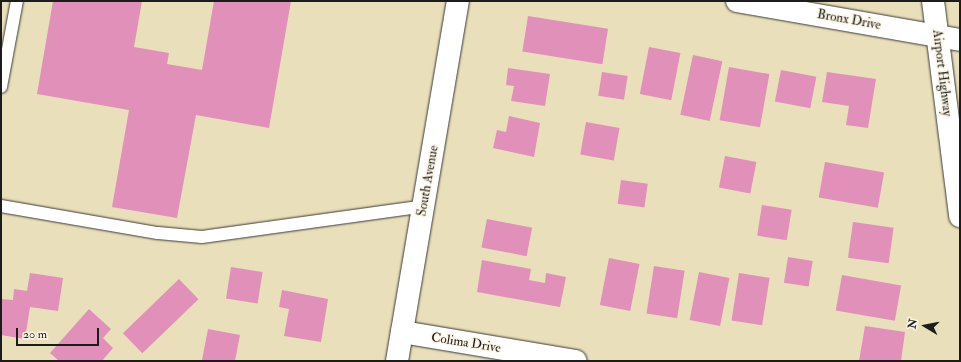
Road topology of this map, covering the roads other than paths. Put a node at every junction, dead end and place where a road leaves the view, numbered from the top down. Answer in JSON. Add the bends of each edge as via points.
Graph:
{"nodes":[{"id":1,"x":17,"y":1,"type":"edge"},
{"id":2,"x":458,"y":1,"type":"edge"},
{"id":3,"x":737,"y":1,"type":"edge"},
{"id":4,"x":933,"y":1,"type":"edge"},
{"id":5,"x":938,"y":36,"type":"junction"},
{"id":6,"x":960,"y":40,"type":"edge"},
{"id":7,"x":1,"y":87,"type":"edge"},
{"id":8,"x":1,"y":206,"type":"edge"},
{"id":9,"x":424,"y":206,"type":"junction"},
{"id":10,"x":960,"y":216,"type":"edge"},
{"id":11,"x":402,"y":332,"type":"junction"},
{"id":12,"x":397,"y":361,"type":"edge"},
{"id":13,"x":576,"y":361,"type":"edge"}],
"edges":[{"from":1,"to":7,"type":"lane"},
{"from":2,"to":9,"type":"street","name":"South Avenue"},
{"from":3,"to":5,"type":"street","name":"Bronx Drive"},
{"from":4,"to":5,"type":"street","name":"Airport Highway"},
{"from":5,"to":6,"type":"street","name":"Bronx Drive"},
{"from":5,"to":10,"type":"street","name":"Airport Highway"},
{"from":8,"to":9,"type":"lane","via":[[158,233],[202,237]]},
{"from":9,"to":11,"type":"street","name":"South Avenue"},
{"from":11,"to":12,"type":"street","name":"South Avenue"},
{"from":11,"to":13,"type":"street","name":"Colima Drive"}]}
